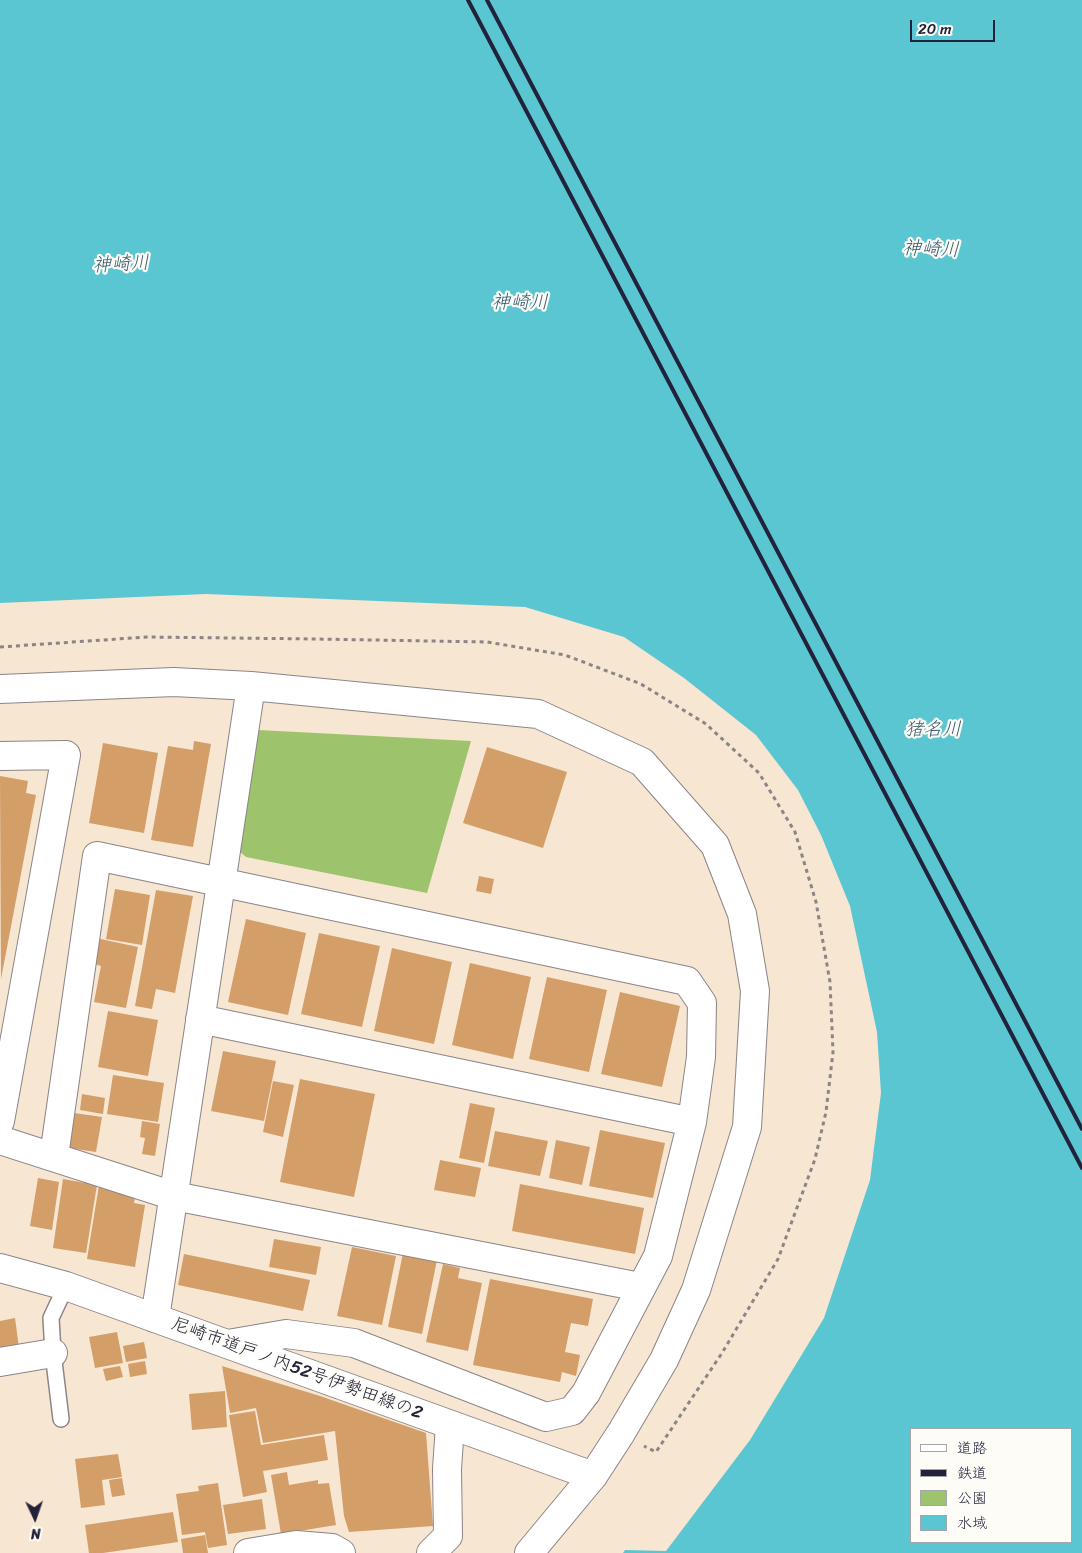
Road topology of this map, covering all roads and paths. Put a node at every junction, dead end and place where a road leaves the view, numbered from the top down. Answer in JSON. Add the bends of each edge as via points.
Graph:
{"nodes":[{"id":1,"x":0,"y":647,"type":"edge"},
{"id":2,"x":251,"y":686,"type":"junction"},
{"id":3,"x":0,"y":688,"type":"edge"},
{"id":4,"x":0,"y":756,"type":"edge"},
{"id":5,"x":221,"y":882,"type":"junction"},
{"id":6,"x":200,"y":1019,"type":"junction"},
{"id":7,"x":0,"y":1121,"type":"edge"},
{"id":8,"x":692,"y":1122,"type":"junction"},
{"id":9,"x":0,"y":1140,"type":"edge"},
{"id":10,"x":54,"y":1156,"type":"junction"},
{"id":11,"x":174,"y":1196,"type":"junction"},
{"id":12,"x":0,"y":1268,"type":"edge"},
{"id":13,"x":66,"y":1286,"type":"junction"},
{"id":14,"x":640,"y":1287,"type":"junction"},
{"id":15,"x":155,"y":1318,"type":"junction"},
{"id":16,"x":228,"y":1344,"type":"junction"},
{"id":17,"x":53,"y":1354,"type":"junction"},
{"id":18,"x":0,"y":1362,"type":"edge"},
{"id":19,"x":61,"y":1419,"type":"dead end"},
{"id":20,"x":450,"y":1425,"type":"junction"},
{"id":21,"x":621,"y":1434,"type":"junction"},
{"id":22,"x":593,"y":1476,"type":"junction"},
{"id":23,"x":248,"y":1553,"type":"edge"},
{"id":24,"x":341,"y":1553,"type":"edge"},
{"id":25,"x":431,"y":1553,"type":"edge"},
{"id":26,"x":529,"y":1553,"type":"edge"}],
"edges":[{"from":1,"to":21,"type":"path","via":[[147,637],[487,642],[565,655],[640,684],[706,724],[759,773],[795,832],[816,902],[830,982],[833,1052],[826,1112],[815,1159],[778,1259],[722,1353],[656,1452]]},
{"from":2,"to":3,"type":"street","via":[[174,682]]},
{"from":2,"to":5,"type":"street"},
{"from":2,"to":21,"type":"street","via":[[538,714],[642,762],[715,844],[742,914],[755,991],[747,1126],[696,1290],[664,1360]]},
{"from":4,"to":7,"type":"street","via":[[66,755]]},
{"from":5,"to":6,"type":"street"},
{"from":5,"to":8,"type":"street","via":[[687,981],[702,1004],[701,1057]]},
{"from":5,"to":10,"type":"street","via":[[97,856]]},
{"from":6,"to":8,"type":"street"},
{"from":6,"to":11,"type":"street"},
{"from":8,"to":14,"type":"street","via":[[658,1256]]},
{"from":9,"to":10,"type":"street"},
{"from":10,"to":11,"type":"street"},
{"from":11,"to":14,"type":"street"},
{"from":11,"to":15,"type":"street"},
{"from":12,"to":13,"type":"street","name":"尼崎市道戸ノ内52号伊勢田線の2"},
{"from":13,"to":15,"type":"street","name":"尼崎市道戸ノ内52号伊勢田線の2"},
{"from":13,"to":17,"type":"lane","via":[[51,1318]]},
{"from":14,"to":16,"type":"street","via":[[586,1393],[572,1411],[546,1417],[354,1343],[286,1334]]},
{"from":15,"to":16,"type":"street","name":"尼崎市道戸ノ内52号伊勢田線の2"},
{"from":16,"to":20,"type":"street","name":"尼崎市道戸ノ内52号伊勢田線の2"},
{"from":17,"to":18,"type":"street"},
{"from":17,"to":19,"type":"lane"},
{"from":20,"to":22,"type":"street","name":"尼崎市道戸ノ内52号伊勢田線の2"},
{"from":20,"to":25,"type":"street","via":[[448,1536]]},
{"from":21,"to":22,"type":"street"},
{"from":22,"to":26,"type":"street"},
{"from":23,"to":24,"type":"street","via":[[296,1545],[332,1548]]}]}
